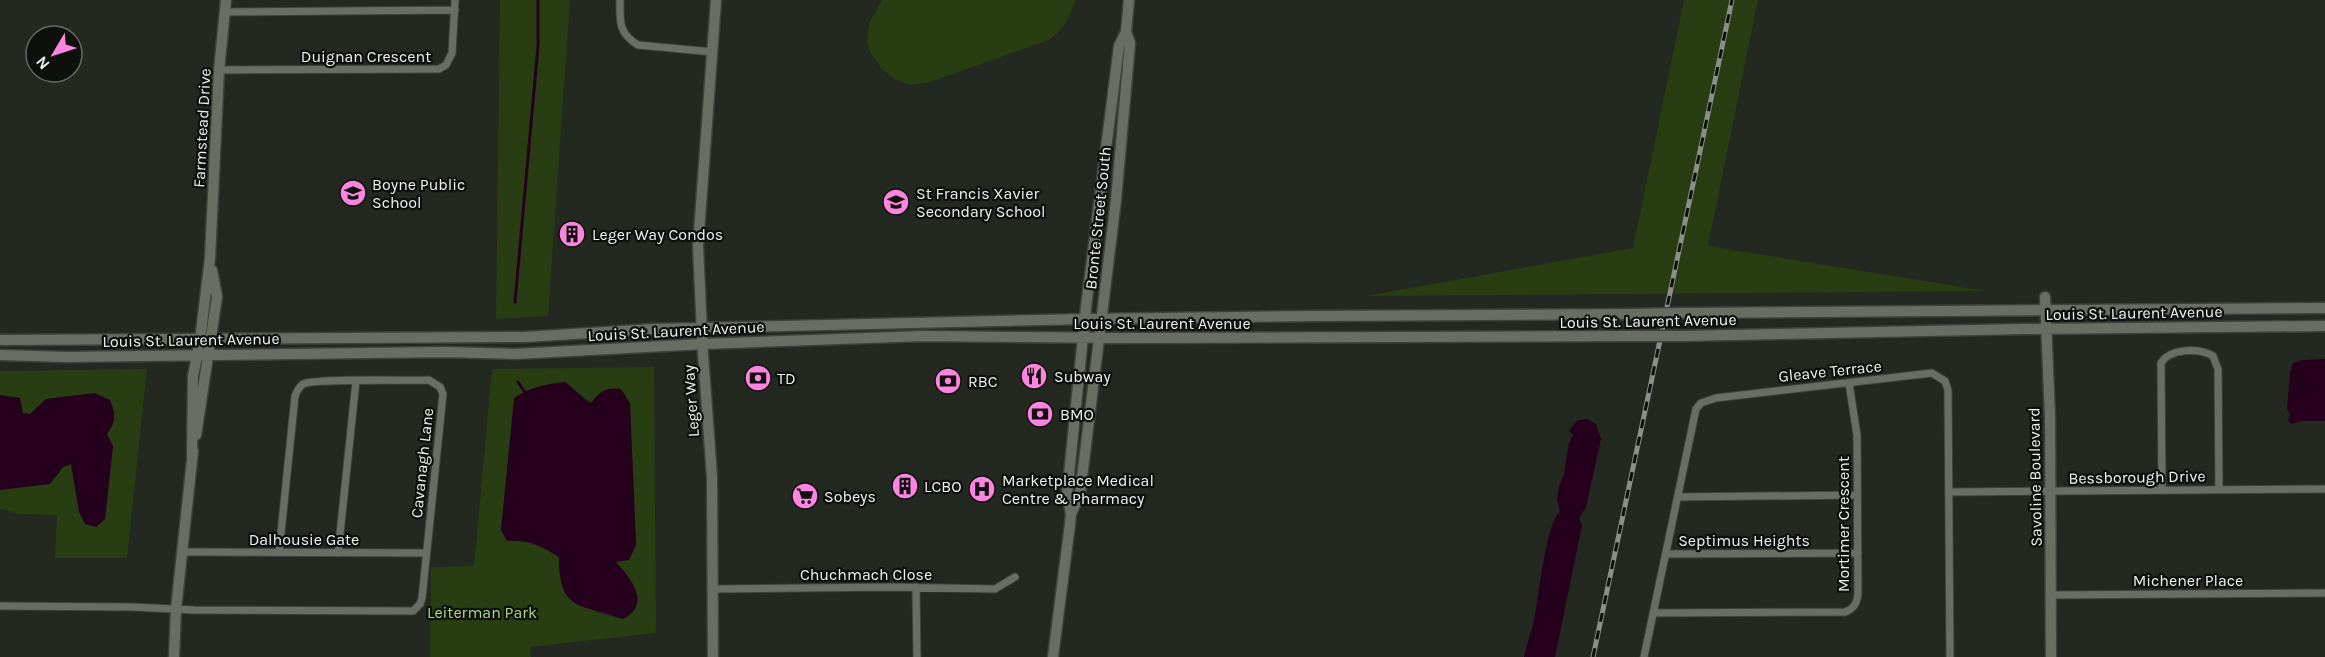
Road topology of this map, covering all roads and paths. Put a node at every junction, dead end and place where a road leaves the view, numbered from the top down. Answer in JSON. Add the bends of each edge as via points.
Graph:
{"nodes":[{"id":1,"x":226,"y":0,"type":"edge"},
{"id":2,"x":455,"y":0,"type":"edge"},
{"id":3,"x":620,"y":0,"type":"edge"},
{"id":4,"x":716,"y":0,"type":"edge"},
{"id":5,"x":1129,"y":0,"type":"edge"},
{"id":6,"x":455,"y":10,"type":"junction"},
{"id":7,"x":225,"y":12,"type":"junction"},
{"id":8,"x":1126,"y":32,"type":"junction"},
{"id":9,"x":713,"y":52,"type":"junction"},
{"id":10,"x":219,"y":70,"type":"junction"},
{"id":11,"x":2045,"y":297,"type":"dead end"},
{"id":12,"x":2325,"y":308,"type":"edge"},
{"id":13,"x":2045,"y":312,"type":"junction"},
{"id":14,"x":1086,"y":319,"type":"junction"},
{"id":15,"x":1103,"y":320,"type":"junction"},
{"id":16,"x":2325,"y":326,"type":"edge"},
{"id":17,"x":2046,"y":328,"type":"junction"},
{"id":18,"x":701,"y":329,"type":"junction"},
{"id":19,"x":1084,"y":338,"type":"junction"},
{"id":20,"x":1101,"y":338,"type":"junction"},
{"id":21,"x":0,"y":340,"type":"edge"},
{"id":22,"x":206,"y":340,"type":"junction"},
{"id":23,"x":703,"y":344,"type":"junction"},
{"id":24,"x":203,"y":354,"type":"junction"},
{"id":25,"x":0,"y":356,"type":"edge"},
{"id":26,"x":356,"y":381,"type":"junction"},
{"id":27,"x":1849,"y":383,"type":"junction"},
{"id":28,"x":2325,"y":489,"type":"edge"},
{"id":29,"x":2162,"y":490,"type":"junction"},
{"id":30,"x":2219,"y":490,"type":"junction"},
{"id":31,"x":1949,"y":492,"type":"junction"},
{"id":32,"x":2050,"y":492,"type":"junction"},
{"id":33,"x":1857,"y":495,"type":"junction"},
{"id":34,"x":1678,"y":497,"type":"junction"},
{"id":35,"x":1071,"y":514,"type":"junction"},
{"id":36,"x":182,"y":552,"type":"junction"},
{"id":37,"x":279,"y":552,"type":"junction"},
{"id":38,"x":338,"y":553,"type":"junction"},
{"id":39,"x":426,"y":553,"type":"junction"},
{"id":40,"x":1858,"y":553,"type":"junction"},
{"id":41,"x":1666,"y":554,"type":"junction"},
{"id":42,"x":1016,"y":577,"type":"dead end"},
{"id":43,"x":916,"y":587,"type":"junction"},
{"id":44,"x":713,"y":589,"type":"junction"},
{"id":45,"x":2325,"y":593,"type":"edge"},
{"id":46,"x":2051,"y":595,"type":"junction"},
{"id":47,"x":0,"y":606,"type":"edge"},
{"id":48,"x":176,"y":609,"type":"junction"},
{"id":49,"x":1653,"y":613,"type":"junction"},
{"id":50,"x":174,"y":657,"type":"edge"},
{"id":51,"x":713,"y":657,"type":"edge"},
{"id":52,"x":918,"y":657,"type":"edge"},
{"id":53,"x":1053,"y":657,"type":"edge"},
{"id":54,"x":1644,"y":657,"type":"edge"},
{"id":55,"x":1950,"y":657,"type":"edge"},
{"id":56,"x":2051,"y":657,"type":"edge"}],
"edges":[{"from":1,"to":7,"type":"main road","name":"Farmstead Drive"},
{"from":2,"to":6,"type":"street","name":"Duignan Crescent"},
{"from":3,"to":9,"type":"street","via":[[620,26],[638,45]]},
{"from":4,"to":9,"type":"main road","name":"Leger Way"},
{"from":5,"to":8,"type":"main road","name":"Bronte Street South"},
{"from":6,"to":7,"type":"street"},
{"from":6,"to":10,"type":"street","name":"Duignan Crescent","via":[[450,60],[439,69]]},
{"from":7,"to":10,"type":"main road","name":"Farmstead Drive"},
{"from":8,"to":14,"type":"main road","name":"Bronte Street South","via":[[1119,46]]},
{"from":8,"to":15,"type":"main road","name":"Bronte Street South","via":[[1130,42]]},
{"from":9,"to":18,"type":"main road","name":"Leger Way","via":[[698,246]]},
{"from":10,"to":22,"type":"main road","name":"Farmstead Drive","via":[[210,258],[217,297]]},
{"from":11,"to":13,"type":"main road","name":"Savoline Boulevard"},
{"from":12,"to":13,"type":"main road","name":"Louis St. Laurent Avenue"},
{"from":13,"to":15,"type":"main road","name":"Louis St. Laurent Avenue","bridge":true,"via":[[1325,315]]},
{"from":13,"to":17,"type":"main road","name":"Savoline Boulevard"},
{"from":14,"to":15,"type":"main road","name":"Louis St. Laurent Avenue"},
{"from":14,"to":18,"type":"main road","name":"Louis St. Laurent Avenue"},
{"from":14,"to":19,"type":"main road","name":"Bronte Street South"},
{"from":15,"to":20,"type":"main road","name":"Bronte Street South"},
{"from":16,"to":17,"type":"main road","name":"Louis St. Laurent Avenue"},
{"from":17,"to":20,"type":"main road","name":"Louis St. Laurent Avenue","bridge":true,"via":[[1684,336]]},
{"from":17,"to":32,"type":"main road","name":"Savoline Boulevard"},
{"from":18,"to":22,"type":"main road","name":"Louis St. Laurent Avenue","via":[[525,337]]},
{"from":18,"to":23,"type":"main road","name":"Leger Way"},
{"from":19,"to":20,"type":"main road","name":"Louis St. Laurent Avenue"},
{"from":19,"to":23,"type":"main road","name":"Louis St. Laurent Avenue","via":[[923,336]]},
{"from":19,"to":35,"type":"main road","name":"Bronte Street South","via":[[1067,494]]},
{"from":20,"to":35,"type":"main road","name":"Bronte Street South","via":[[1080,494]]},
{"from":21,"to":22,"type":"main road","name":"Louis St. Laurent Avenue"},
{"from":22,"to":24,"type":"main road","name":"Farmstead Drive"},
{"from":23,"to":24,"type":"main road","name":"Louis St. Laurent Avenue","via":[[515,354]]},
{"from":23,"to":44,"type":"main road","name":"Leger Way","via":[[712,477]]},
{"from":24,"to":25,"type":"main road","name":"Louis St. Laurent Avenue"},
{"from":24,"to":36,"type":"main road","name":"Farmstead Drive","via":[[193,376],[192,456]]},
{"from":26,"to":37,"type":"street","name":"Cavanagh Lane","via":[[310,381],[298,389]]},
{"from":26,"to":38,"type":"street"},
{"from":26,"to":39,"type":"street","name":"Cavanagh Lane","via":[[429,380],[443,394]]},
{"from":27,"to":31,"type":"street","name":"Gleave Terrace","via":[[1932,373],[1945,381]]},
{"from":27,"to":33,"type":"street","name":"Mortimer Crescent","via":[[1857,435]]},
{"from":27,"to":34,"type":"street","name":"Gleave Terrace","via":[[1701,402],[1696,409]]},
{"from":28,"to":30,"type":"street","name":"Bessborough Drive"},
{"from":29,"to":30,"type":"street","name":"Bessborough Drive"},
{"from":29,"to":30,"type":"street","via":[[2160,369],[2164,357],[2175,352],[2207,353],[2217,362]]},
{"from":29,"to":32,"type":"street","name":"Bessborough Drive"},
{"from":31,"to":32,"type":"street","name":"Bessborough Drive"},
{"from":31,"to":55,"type":"street","name":"Gleave Terrace"},
{"from":32,"to":46,"type":"main road","name":"Savoline Boulevard"},
{"from":33,"to":34,"type":"street"},
{"from":33,"to":40,"type":"street","name":"Mortimer Crescent"},
{"from":34,"to":41,"type":"street","name":"Gleave Terrace"},
{"from":35,"to":53,"type":"main road","name":"Bronte Street South"},
{"from":36,"to":37,"type":"street","name":"Dalhousie Gate"},
{"from":36,"to":48,"type":"main road","name":"Farmstead Drive"},
{"from":37,"to":38,"type":"street","name":"Dalhousie Gate"},
{"from":38,"to":39,"type":"street","name":"Dalhousie Gate"},
{"from":39,"to":48,"type":"street","name":"Cavanagh Lane","via":[[420,604],[407,613]]},
{"from":40,"to":41,"type":"street","name":"Septimus Heights"},
{"from":40,"to":49,"type":"street","name":"Mortimer Crescent","via":[[1857,601],[1845,612]]},
{"from":41,"to":49,"type":"street","name":"Gleave Terrace"},
{"from":42,"to":43,"type":"street","name":"Chuchmach Close","via":[[995,589]]},
{"from":43,"to":44,"type":"street","name":"Chuchmach Close"},
{"from":43,"to":52,"type":"street"},
{"from":44,"to":51,"type":"main road","name":"Leger Way"},
{"from":45,"to":46,"type":"street","name":"Michener Place"},
{"from":46,"to":56,"type":"main road","name":"Savoline Boulevard"},
{"from":47,"to":48,"type":"street","name":"Cavanagh Lane"},
{"from":48,"to":50,"type":"main road","name":"Farmstead Drive"},
{"from":49,"to":54,"type":"street","name":"Gleave Terrace"}]}
